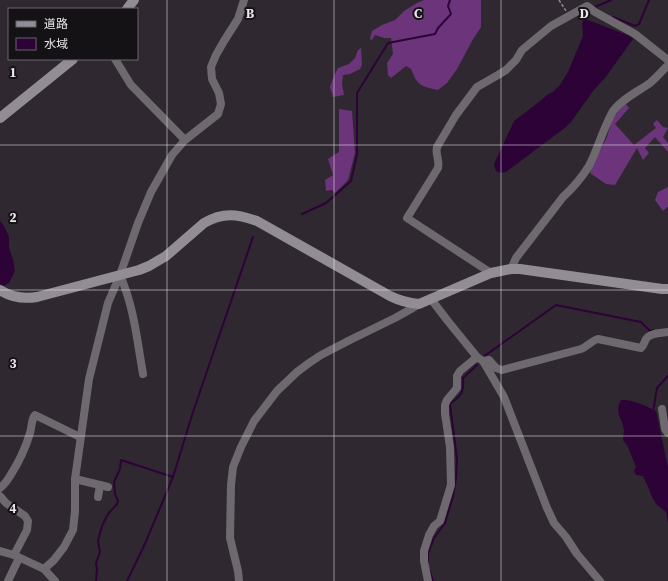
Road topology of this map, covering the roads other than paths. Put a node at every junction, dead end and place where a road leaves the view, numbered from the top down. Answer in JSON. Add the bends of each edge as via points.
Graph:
{"nodes":[{"id":1,"x":134,"y":0,"type":"edge"},
{"id":2,"x":244,"y":0,"type":"edge"},
{"id":3,"x":128,"y":8,"type":"edge"},
{"id":4,"x":72,"y":60,"type":"edge"},
{"id":5,"x":116,"y":60,"type":"edge"},
{"id":6,"x":668,"y":60,"type":"edge"},
{"id":7,"x":668,"y":65,"type":"edge"},
{"id":8,"x":0,"y":118,"type":"edge"},
{"id":9,"x":185,"y":140,"type":"junction"},
{"id":10,"x":511,"y":269,"type":"junction"},
{"id":11,"x":491,"y":273,"type":"junction"},
{"id":12,"x":120,"y":275,"type":"junction"},
{"id":13,"x":668,"y":289,"type":"edge"},
{"id":14,"x":0,"y":290,"type":"edge"},
{"id":15,"x":431,"y":299,"type":"junction"},
{"id":16,"x":419,"y":304,"type":"junction"},
{"id":17,"x":668,"y":332,"type":"edge"},
{"id":18,"x":480,"y":359,"type":"junction"},
{"id":19,"x":143,"y":374,"type":"dead end"},
{"id":20,"x":662,"y":409,"type":"dead end"},
{"id":21,"x":668,"y":433,"type":"edge"},
{"id":22,"x":80,"y":437,"type":"junction"},
{"id":23,"x":75,"y":479,"type":"junction"},
{"id":24,"x":0,"y":488,"type":"edge"},
{"id":25,"x":0,"y":496,"type":"edge"},
{"id":26,"x":98,"y":497,"type":"dead end"},
{"id":27,"x":0,"y":551,"type":"edge"},
{"id":28,"x":16,"y":556,"type":"junction"},
{"id":29,"x":44,"y":569,"type":"junction"},
{"id":30,"x":8,"y":581,"type":"edge"},
{"id":31,"x":55,"y":581,"type":"edge"},
{"id":32,"x":239,"y":581,"type":"edge"},
{"id":33,"x":428,"y":581,"type":"edge"},
{"id":34,"x":600,"y":581,"type":"edge"}],
"edges":[{"from":1,"to":3,"type":"street"},
{"from":2,"to":9,"type":"street","via":[[238,19],[211,67],[212,79],[221,104],[218,114]]},
{"from":4,"to":8,"type":"street"},
{"from":5,"to":9,"type":"street","via":[[131,85]]},
{"from":6,"to":11,"type":"street","via":[[635,34],[587,6],[551,26],[531,41],[506,70],[476,87],[437,147],[438,168],[407,218]]},
{"from":7,"to":10,"type":"street","via":[[651,82],[618,104],[612,111],[583,174],[516,258]]},
{"from":9,"to":12,"type":"street","via":[[172,155],[151,192]]},
{"from":10,"to":11,"type":"street"},
{"from":10,"to":13,"type":"street"},
{"from":11,"to":15,"type":"street"},
{"from":12,"to":14,"type":"street","via":[[37,297],[20,298]]},
{"from":12,"to":16,"type":"street","via":[[159,261],[210,219],[236,215],[257,222],[395,299]]},
{"from":12,"to":19,"type":"street","via":[[133,312]]},
{"from":12,"to":22,"type":"street","via":[[108,304],[89,379]]},
{"from":15,"to":16,"type":"street"},
{"from":15,"to":18,"type":"street"},
{"from":16,"to":32,"type":"street","via":[[309,363],[277,391],[254,421],[233,467],[231,485],[230,538]]},
{"from":17,"to":18,"type":"street","via":[[649,336],[641,348],[598,339],[581,350],[502,370],[496,368],[489,360]]},
{"from":18,"to":33,"type":"street","via":[[460,371],[457,376],[457,388],[445,405],[451,485],[440,521],[429,535],[424,551]]},
{"from":18,"to":34,"type":"street","via":[[504,397],[554,523]]},
{"from":20,"to":21,"type":"street"},
{"from":22,"to":23,"type":"street"},
{"from":22,"to":24,"type":"street","via":[[35,415],[18,464]]},
{"from":23,"to":26,"type":"street","via":[[104,486]]},
{"from":23,"to":29,"type":"street","via":[[73,530],[64,547]]},
{"from":25,"to":28,"type":"street","via":[[28,521]]},
{"from":27,"to":28,"type":"street"},
{"from":28,"to":29,"type":"street"},
{"from":28,"to":30,"type":"street"},
{"from":29,"to":31,"type":"street"}]}
